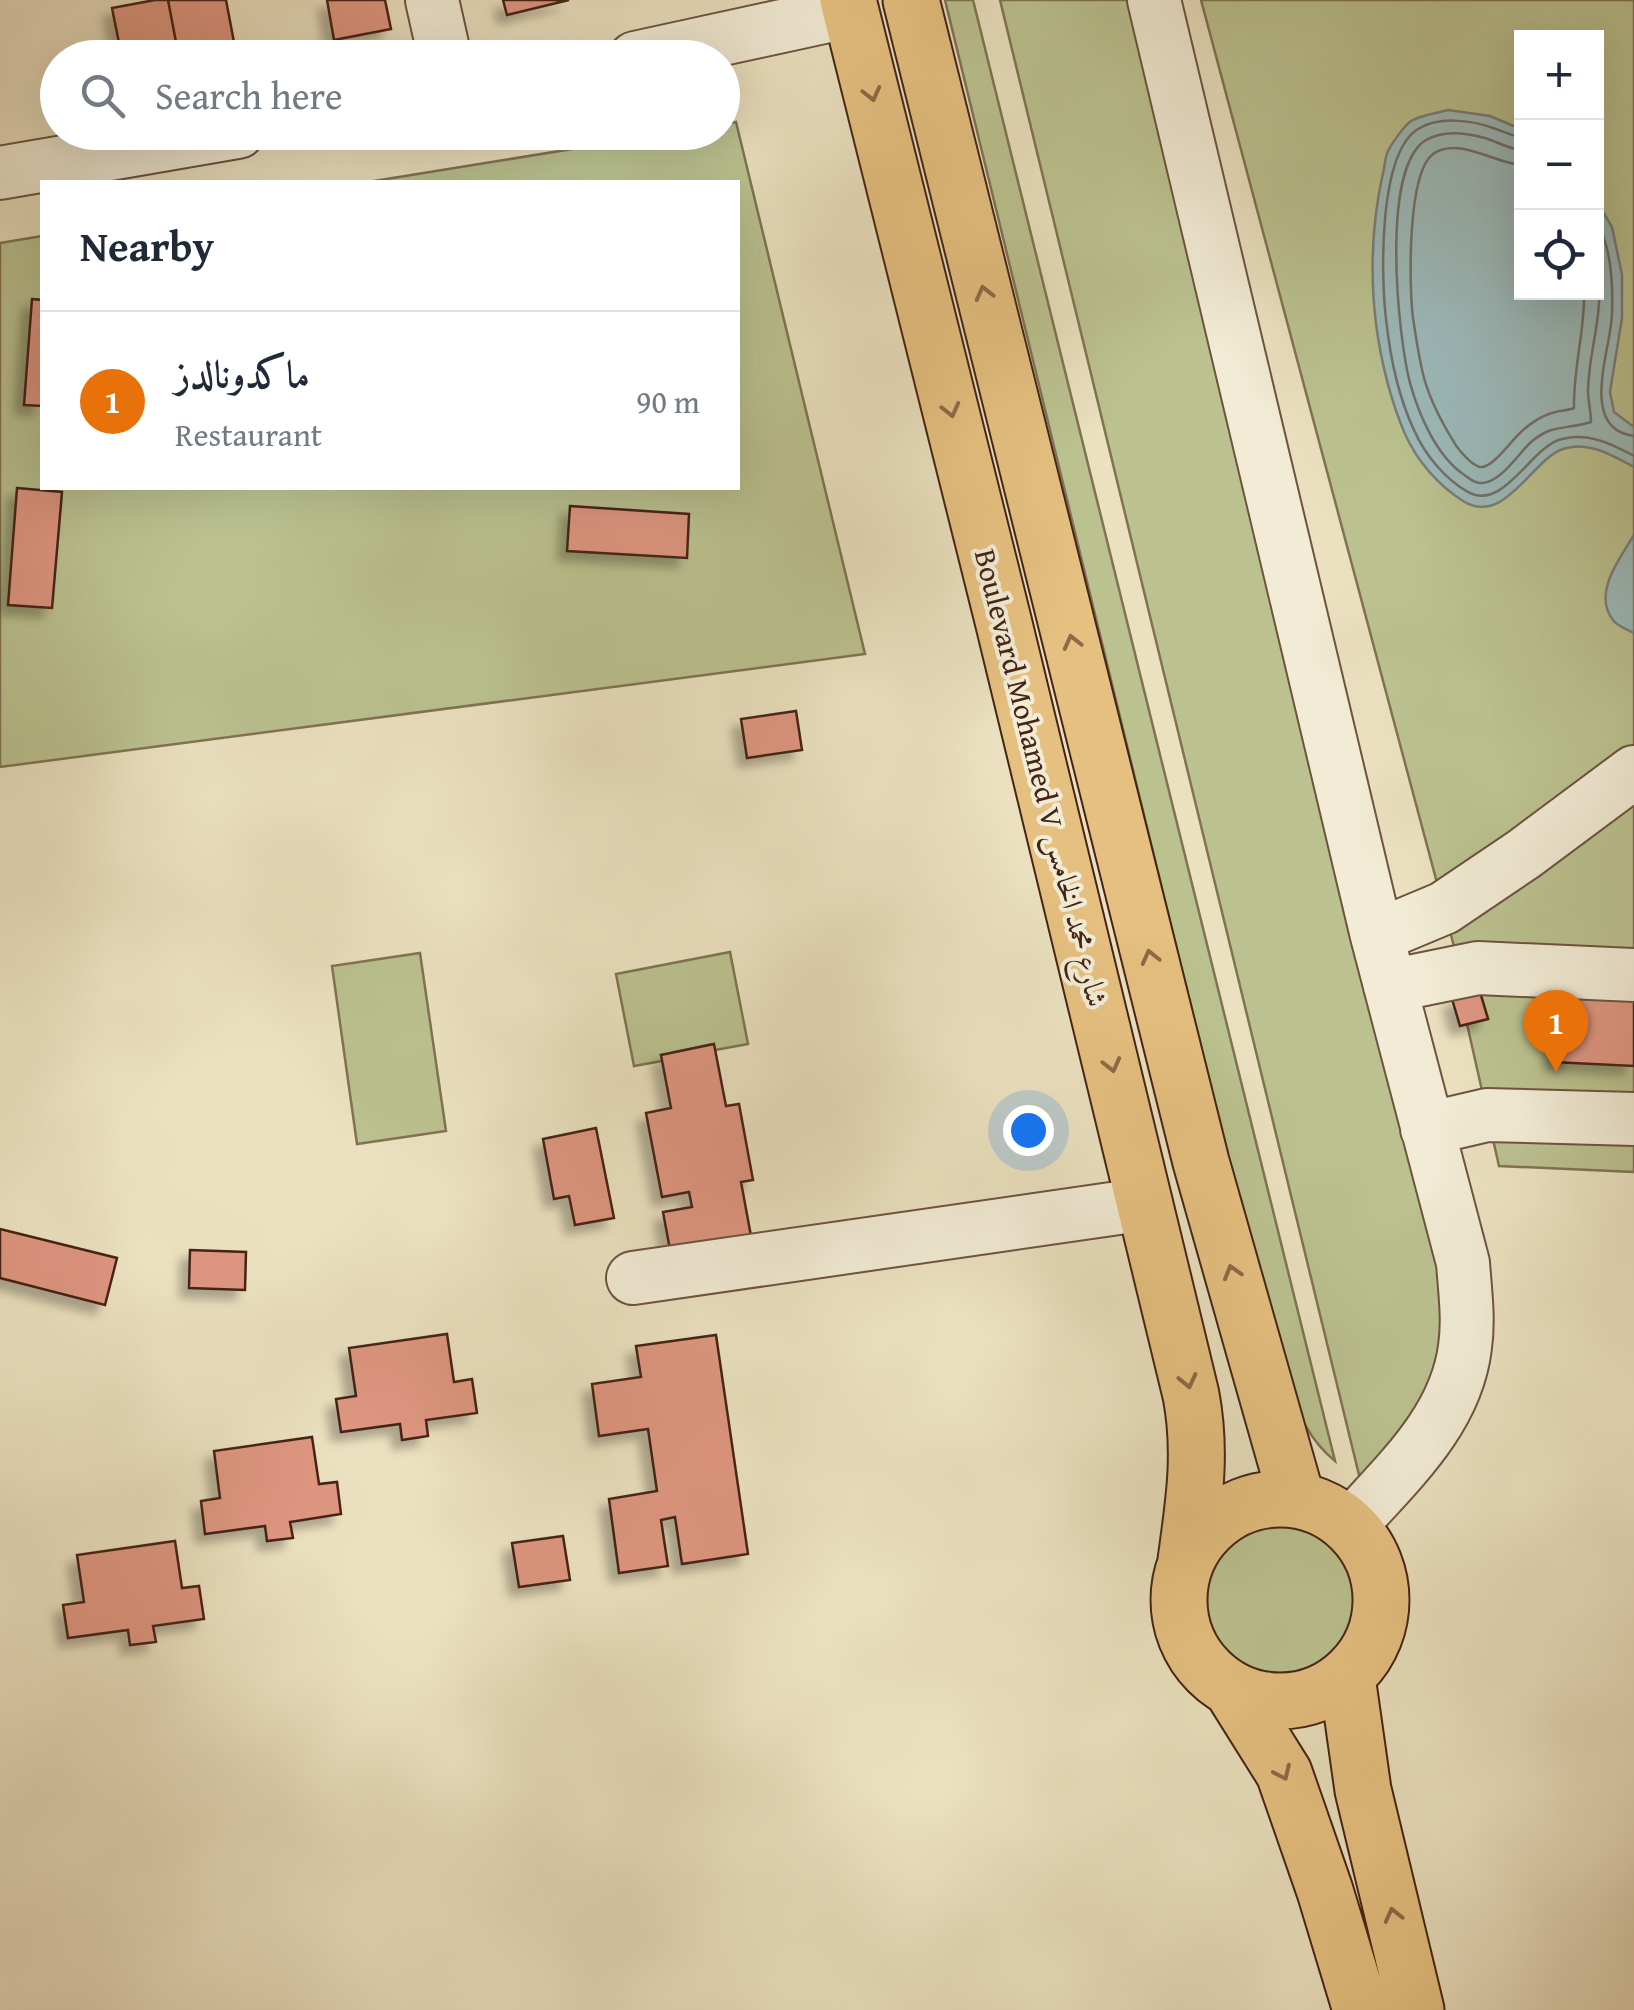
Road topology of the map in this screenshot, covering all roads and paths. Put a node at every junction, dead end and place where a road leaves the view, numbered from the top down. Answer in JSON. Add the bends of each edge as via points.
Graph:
{"nodes":[{"id":1,"x":432,"y":0,"type":"edge"},
{"id":2,"x":911,"y":0,"type":"edge"},
{"id":3,"x":1154,"y":0,"type":"edge"},
{"id":4,"x":849,"y":6,"type":"edge"},
{"id":5,"x":753,"y":16,"type":"edge"},
{"id":6,"x":441,"y":40,"type":"edge"},
{"id":7,"x":686,"y":40,"type":"edge"},
{"id":8,"x":134,"y":150,"type":"edge"},
{"id":9,"x":0,"y":173,"type":"edge"},
{"id":10,"x":1634,"y":772,"type":"edge"},
{"id":11,"x":1377,"y":936,"type":"junction"},
{"id":12,"x":1634,"y":975,"type":"edge"},
{"id":13,"x":1390,"y":986,"type":"junction"},
{"id":14,"x":1634,"y":1119,"type":"edge"},
{"id":15,"x":1432,"y":1145,"type":"junction"},
{"id":16,"x":1634,"y":1153,"type":"edge"},
{"id":17,"x":1146,"y":1204,"type":"junction"},
{"id":18,"x":633,"y":1278,"type":"dead end"},
{"id":19,"x":1297,"y":1500,"type":"junction"},
{"id":20,"x":1350,"y":1526,"type":"junction"},
{"id":21,"x":1186,"y":1560,"type":"junction"},
{"id":22,"x":1346,"y":1677,"type":"junction"},
{"id":23,"x":1232,"y":1690,"type":"junction"},
{"id":24,"x":1361,"y":2010,"type":"edge"},
{"id":25,"x":1416,"y":2010,"type":"edge"}],
"edges":[{"from":1,"to":6,"type":"street"},
{"from":19,"to":2,"type":"main road","name":"Boulevard Mohamed V شارع محمد الخامس","one_way":true,"via":[[1201,1162]]},
{"from":3,"to":11,"type":"street"},
{"from":4,"to":5,"type":"street"},
{"from":4,"to":17,"type":"main road","name":"Boulevard Mohamed V شارع محمد الخامس","one_way":true},
{"from":5,"to":7,"type":"street"},
{"from":8,"to":9,"type":"street"},
{"from":10,"to":11,"type":"street","via":[[1444,908]]},
{"from":11,"to":13,"type":"street"},
{"from":12,"to":13,"type":"street","via":[[1478,968]]},
{"from":13,"to":15,"type":"street"},
{"from":14,"to":15,"type":"street","via":[[1487,1115]]},
{"from":15,"to":16,"type":"street"},
{"from":15,"to":20,"type":"street","via":[[1462,1263],[1465,1350],[1452,1396],[1428,1438]]},
{"from":17,"to":18,"type":"street"},
{"from":17,"to":21,"type":"main road","name":"Boulevard Mohamed V شارع محمد الخامس","one_way":true,"via":[[1196,1420]]},
{"from":19,"to":20,"type":"main road"},
{"from":19,"to":21,"type":"main road","via":[[1264,1500],[1232,1511],[1205,1532]]},
{"from":20,"to":22,"type":"main road","via":[[1370,1553],[1381,1585],[1380,1619],[1368,1651]]},
{"from":21,"to":23,"type":"main road","via":[[1178,1596],[1184,1634],[1203,1666]]},
{"from":22,"to":23,"type":"main road","via":[[1311,1697],[1271,1701]]},
{"from":25,"to":22,"type":"main road","one_way":true,"via":[[1363,1790]]},
{"from":23,"to":24,"type":"main road","one_way":true,"via":[[1284,1773]]}]}
